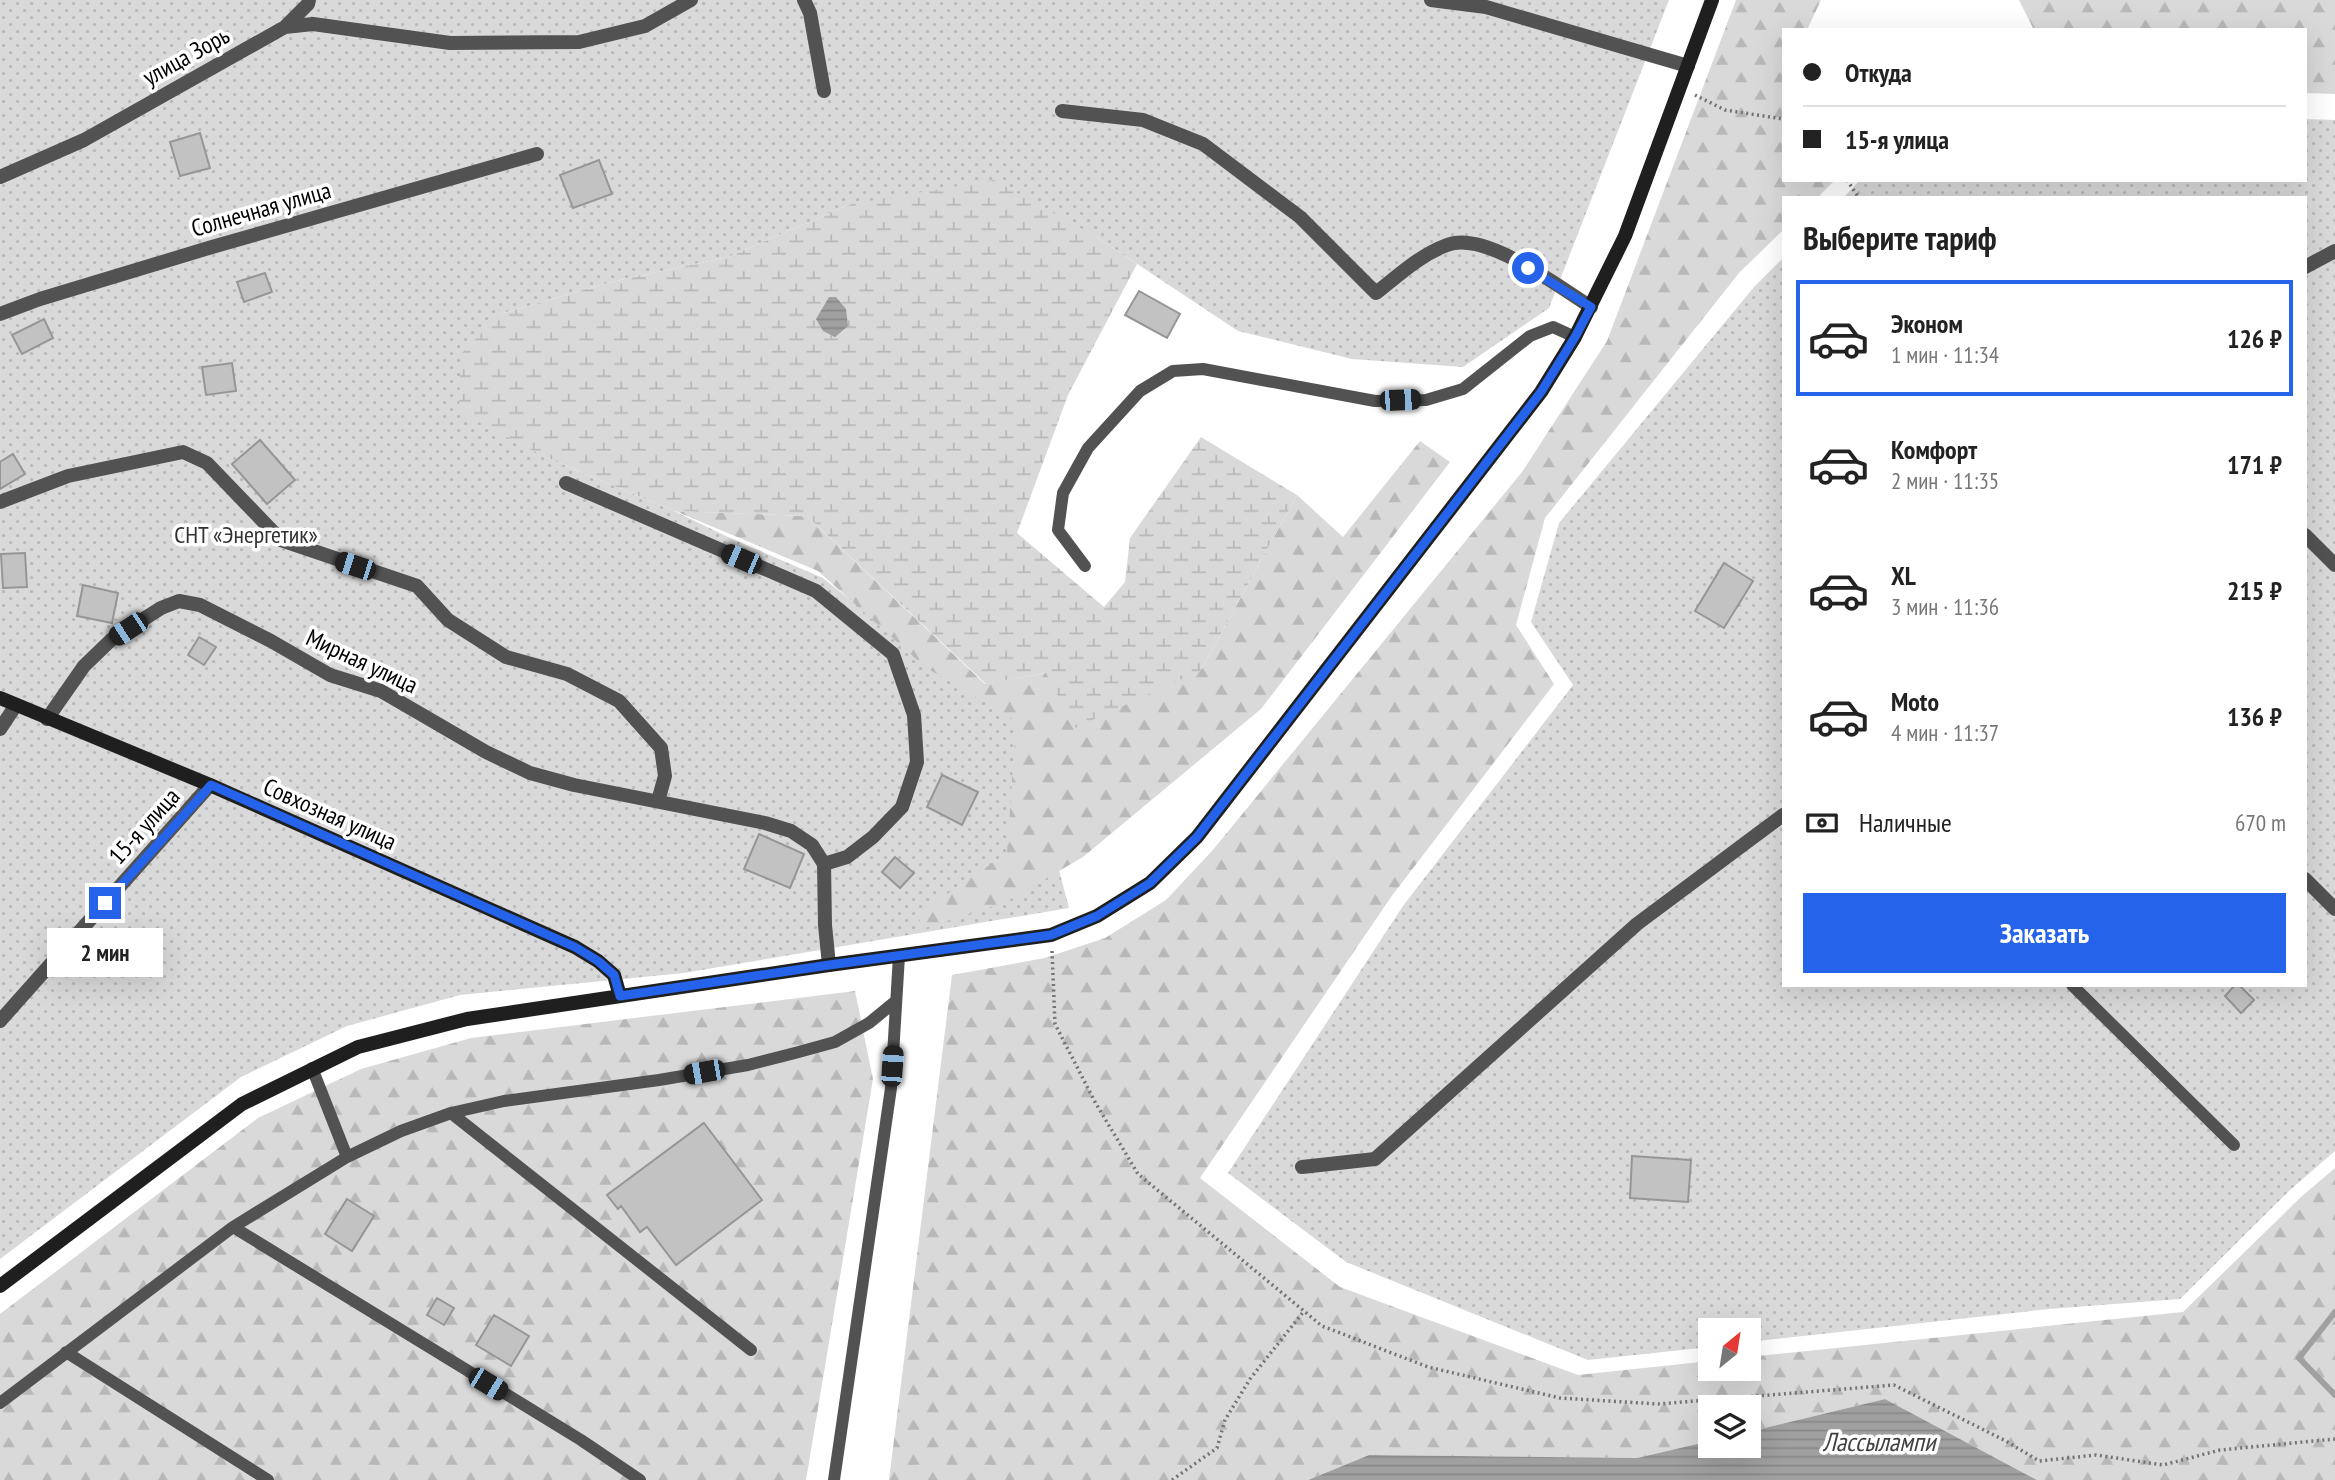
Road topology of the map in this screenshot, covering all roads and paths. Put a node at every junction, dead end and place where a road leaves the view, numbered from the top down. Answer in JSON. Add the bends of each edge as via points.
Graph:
{"nodes":[{"id":1,"x":309,"y":0,"type":"edge"},
{"id":2,"x":691,"y":0,"type":"edge"},
{"id":3,"x":804,"y":0,"type":"edge"},
{"id":4,"x":1431,"y":0,"type":"edge"},
{"id":5,"x":1712,"y":0,"type":"edge"},
{"id":6,"x":285,"y":27,"type":"junction"},
{"id":7,"x":1688,"y":66,"type":"junction"},
{"id":8,"x":1681,"y":88,"type":"junction"},
{"id":9,"x":824,"y":91,"type":"dead end"},
{"id":10,"x":1062,"y":111,"type":"dead end"},
{"id":11,"x":1782,"y":119,"type":"edge"},
{"id":12,"x":537,"y":154,"type":"dead end"},
{"id":13,"x":0,"y":177,"type":"edge"},
{"id":14,"x":2335,"y":251,"type":"edge"},
{"id":15,"x":2307,"y":266,"type":"edge"},
{"id":16,"x":1591,"y":307,"type":"junction"},
{"id":17,"x":0,"y":314,"type":"edge"},
{"id":18,"x":1575,"y":337,"type":"junction"},
{"id":19,"x":566,"y":483,"type":"dead end"},
{"id":20,"x":0,"y":502,"type":"edge"},
{"id":21,"x":2307,"y":537,"type":"edge"},
{"id":22,"x":2335,"y":565,"type":"edge"},
{"id":23,"x":1085,"y":566,"type":"dead end"},
{"id":24,"x":0,"y":698,"type":"edge"},
{"id":25,"x":16,"y":705,"type":"junction"},
{"id":26,"x":47,"y":719,"type":"junction"},
{"id":27,"x":0,"y":729,"type":"edge"},
{"id":28,"x":211,"y":785,"type":"junction"},
{"id":29,"x":658,"y":801,"type":"junction"},
{"id":30,"x":1782,"y":817,"type":"edge"},
{"id":31,"x":824,"y":864,"type":"junction"},
{"id":32,"x":2307,"y":881,"type":"edge"},
{"id":33,"x":2335,"y":909,"type":"edge"},
{"id":34,"x":1051,"y":935,"type":"junction"},
{"id":35,"x":899,"y":956,"type":"junction"},
{"id":36,"x":829,"y":965,"type":"junction"},
{"id":37,"x":2074,"y":987,"type":"edge"},
{"id":38,"x":620,"y":996,"type":"junction"},
{"id":39,"x":896,"y":1001,"type":"junction"},
{"id":40,"x":0,"y":1021,"type":"edge"},
{"id":41,"x":312,"y":1068,"type":"junction"},
{"id":42,"x":451,"y":1113,"type":"junction"},
{"id":43,"x":2234,"y":1145,"type":"dead end"},
{"id":44,"x":347,"y":1157,"type":"junction"},
{"id":45,"x":1302,"y":1167,"type":"dead end"},
{"id":46,"x":233,"y":1227,"type":"junction"},
{"id":47,"x":0,"y":1286,"type":"edge"},
{"id":48,"x":1304,"y":1311,"type":"junction"},
{"id":49,"x":751,"y":1350,"type":"dead end"},
{"id":50,"x":66,"y":1352,"type":"junction"},
{"id":51,"x":0,"y":1403,"type":"edge"},
{"id":52,"x":2335,"y":1439,"type":"edge"},
{"id":53,"x":268,"y":1480,"type":"edge"},
{"id":54,"x":640,"y":1480,"type":"edge"},
{"id":55,"x":834,"y":1480,"type":"edge"},
{"id":56,"x":1172,"y":1480,"type":"edge"}],
"edges":[{"from":1,"to":6,"type":"street"},
{"from":2,"to":6,"type":"street","name":"улица Зорь","via":[[645,26],[579,42],[450,43],[313,24]]},
{"from":3,"to":9,"type":"street"},
{"from":4,"to":7,"type":"street","via":[[1486,7]]},
{"from":5,"to":7,"type":"main road"},
{"from":6,"to":13,"type":"street","name":"улица Зорь","via":[[83,140]]},
{"from":7,"to":8,"type":"main road"},
{"from":8,"to":11,"type":"path","via":[[1724,110]]},
{"from":8,"to":16,"type":"main road","via":[[1625,236]]},
{"from":10,"to":16,"type":"street","via":[[1143,120],[1203,144],[1300,217],[1376,293],[1420,258],[1450,243],[1476,243],[1506,254]]},
{"from":12,"to":17,"type":"street","name":"Солнечная улица","via":[[212,247]]},
{"from":14,"to":15,"type":"street"},
{"from":16,"to":18,"type":"main road"},
{"from":18,"to":23,"type":"lane","via":[[1553,327],[1530,336],[1463,389],[1426,400],[1375,401],[1203,369],[1173,371],[1140,391],[1088,448],[1063,493],[1058,530]]},
{"from":18,"to":34,"type":"main road","via":[[1541,392],[1197,837],[1150,883],[1097,916]]},
{"from":19,"to":31,"type":"street","via":[[816,591],[894,654],[914,715],[917,762],[902,807],[847,857]]},
{"from":20,"to":29,"type":"street","via":[[68,477],[183,452],[195,457],[207,463],[281,540],[417,586],[448,620],[506,657],[567,674],[619,701],[661,748],[665,776]]},
{"from":21,"to":22,"type":"street"},
{"from":24,"to":25,"type":"main road","name":"Совхозная улица"},
{"from":25,"to":26,"type":"main road","name":"Совхозная улица"},
{"from":25,"to":27,"type":"street"},
{"from":26,"to":28,"type":"main road","name":"Совхозная улица"},
{"from":26,"to":29,"type":"street","name":"Мирная улица","via":[[84,666],[111,640],[179,601],[200,606],[330,675],[382,691],[530,773]]},
{"from":28,"to":38,"type":"main road","name":"Совхозная улица","via":[[575,947],[614,975]]},
{"from":28,"to":40,"type":"street","name":"15-я улица"},
{"from":29,"to":31,"type":"street","via":[[791,831],[812,845]]},
{"from":30,"to":45,"type":"street","via":[[1637,923],[1375,1159]]},
{"from":31,"to":36,"type":"street"},
{"from":32,"to":33,"type":"street"},
{"from":34,"to":35,"type":"main road"},
{"from":34,"to":48,"type":"path","via":[[1055,1024],[1138,1174]]},
{"from":35,"to":36,"type":"main road"},
{"from":35,"to":39,"type":"lane"},
{"from":36,"to":38,"type":"main road"},
{"from":37,"to":43,"type":"lane"},
{"from":38,"to":41,"type":"main road","via":[[467,1018],[358,1047]]},
{"from":39,"to":42,"type":"lane","via":[[835,1042],[783,1056]]},
{"from":39,"to":55,"type":"lane","via":[[891,1088]]},
{"from":41,"to":44,"type":"lane"},
{"from":41,"to":47,"type":"main road","via":[[242,1104]]},
{"from":42,"to":44,"type":"lane"},
{"from":42,"to":49,"type":"lane"},
{"from":44,"to":46,"type":"lane"},
{"from":46,"to":50,"type":"lane"},
{"from":46,"to":54,"type":"lane"},
{"from":48,"to":52,"type":"path","via":[[1322,1326],[1428,1367],[1560,1398],[1658,1404],[1894,1385],[2039,1461],[2096,1455],[2162,1465],[2220,1450]]},
{"from":48,"to":56,"type":"path","via":[[1250,1379],[1225,1420],[1217,1448]]},
{"from":50,"to":51,"type":"lane"},
{"from":50,"to":53,"type":"lane"}]}
